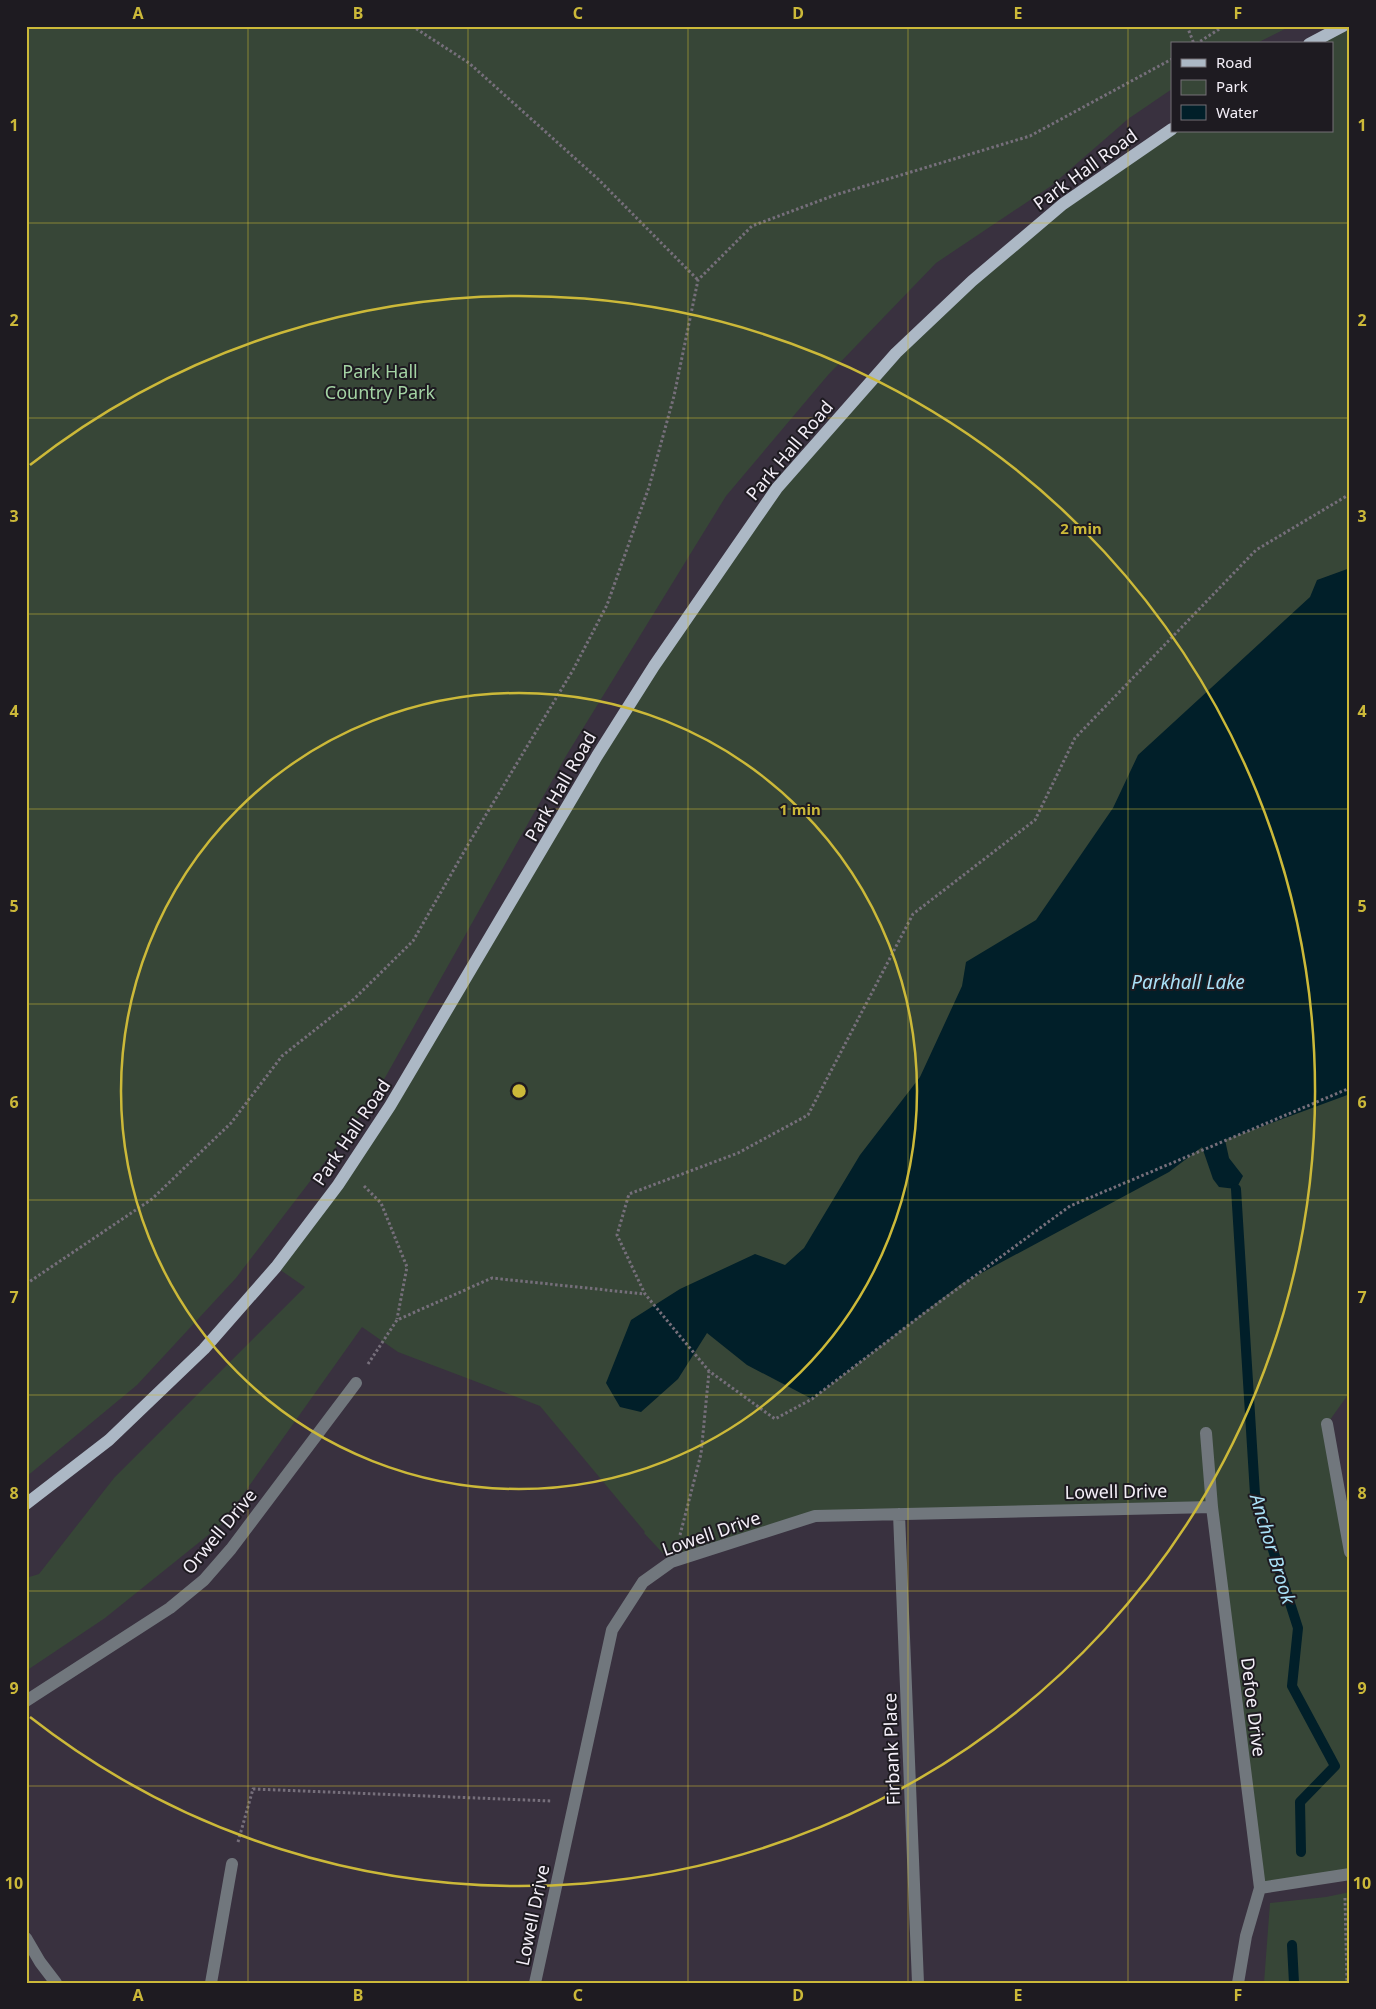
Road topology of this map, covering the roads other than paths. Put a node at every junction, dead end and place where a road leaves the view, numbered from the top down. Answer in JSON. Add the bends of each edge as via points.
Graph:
{"nodes":[{"id":1,"x":1342,"y":26,"type":"edge"},
{"id":2,"x":1313,"y":42,"type":"edge"},
{"id":3,"x":1171,"y":130,"type":"edge"},
{"id":4,"x":356,"y":1383,"type":"road end"},
{"id":5,"x":1327,"y":1424,"type":"dead end"},
{"id":6,"x":1206,"y":1433,"type":"dead end"},
{"id":7,"x":26,"y":1504,"type":"edge"},
{"id":8,"x":1212,"y":1506,"type":"junction"},
{"id":9,"x":900,"y":1514,"type":"junction"},
{"id":10,"x":1350,"y":1552,"type":"edge"},
{"id":11,"x":26,"y":1700,"type":"edge"},
{"id":12,"x":232,"y":1864,"type":"road end"},
{"id":13,"x":1347,"y":1874,"type":"edge"},
{"id":14,"x":1260,"y":1888,"type":"junction"},
{"id":15,"x":26,"y":1938,"type":"edge"},
{"id":16,"x":56,"y":1983,"type":"edge"},
{"id":17,"x":211,"y":1983,"type":"edge"},
{"id":18,"x":534,"y":1983,"type":"edge"},
{"id":19,"x":918,"y":1983,"type":"edge"},
{"id":20,"x":1238,"y":1983,"type":"edge"}],
"edges":[{"from":1,"to":2,"type":"main road"},
{"from":3,"to":7,"type":"main road","name":"Park Hall Road","via":[[1063,204],[972,281],[896,353],[777,488],[649,673],[396,1098],[348,1170],[276,1267],[204,1349],[109,1440]]},
{"from":4,"to":11,"type":"street","name":"Orwell Drive","via":[[204,1580],[170,1608]]},
{"from":5,"to":10,"type":"street"},
{"from":6,"to":8,"type":"street","name":"Defoe Drive"},
{"from":8,"to":9,"type":"street","name":"Lowell Drive"},
{"from":8,"to":14,"type":"street","name":"Defoe Drive"},
{"from":9,"to":18,"type":"street","name":"Lowell Drive","via":[[815,1516],[671,1562],[643,1582],[612,1630]]},
{"from":9,"to":19,"type":"street","name":"Firbank Place"},
{"from":12,"to":17,"type":"street"},
{"from":13,"to":14,"type":"street"},
{"from":14,"to":20,"type":"street","name":"Defoe Drive","via":[[1246,1936]]},
{"from":15,"to":16,"type":"street"}]}
